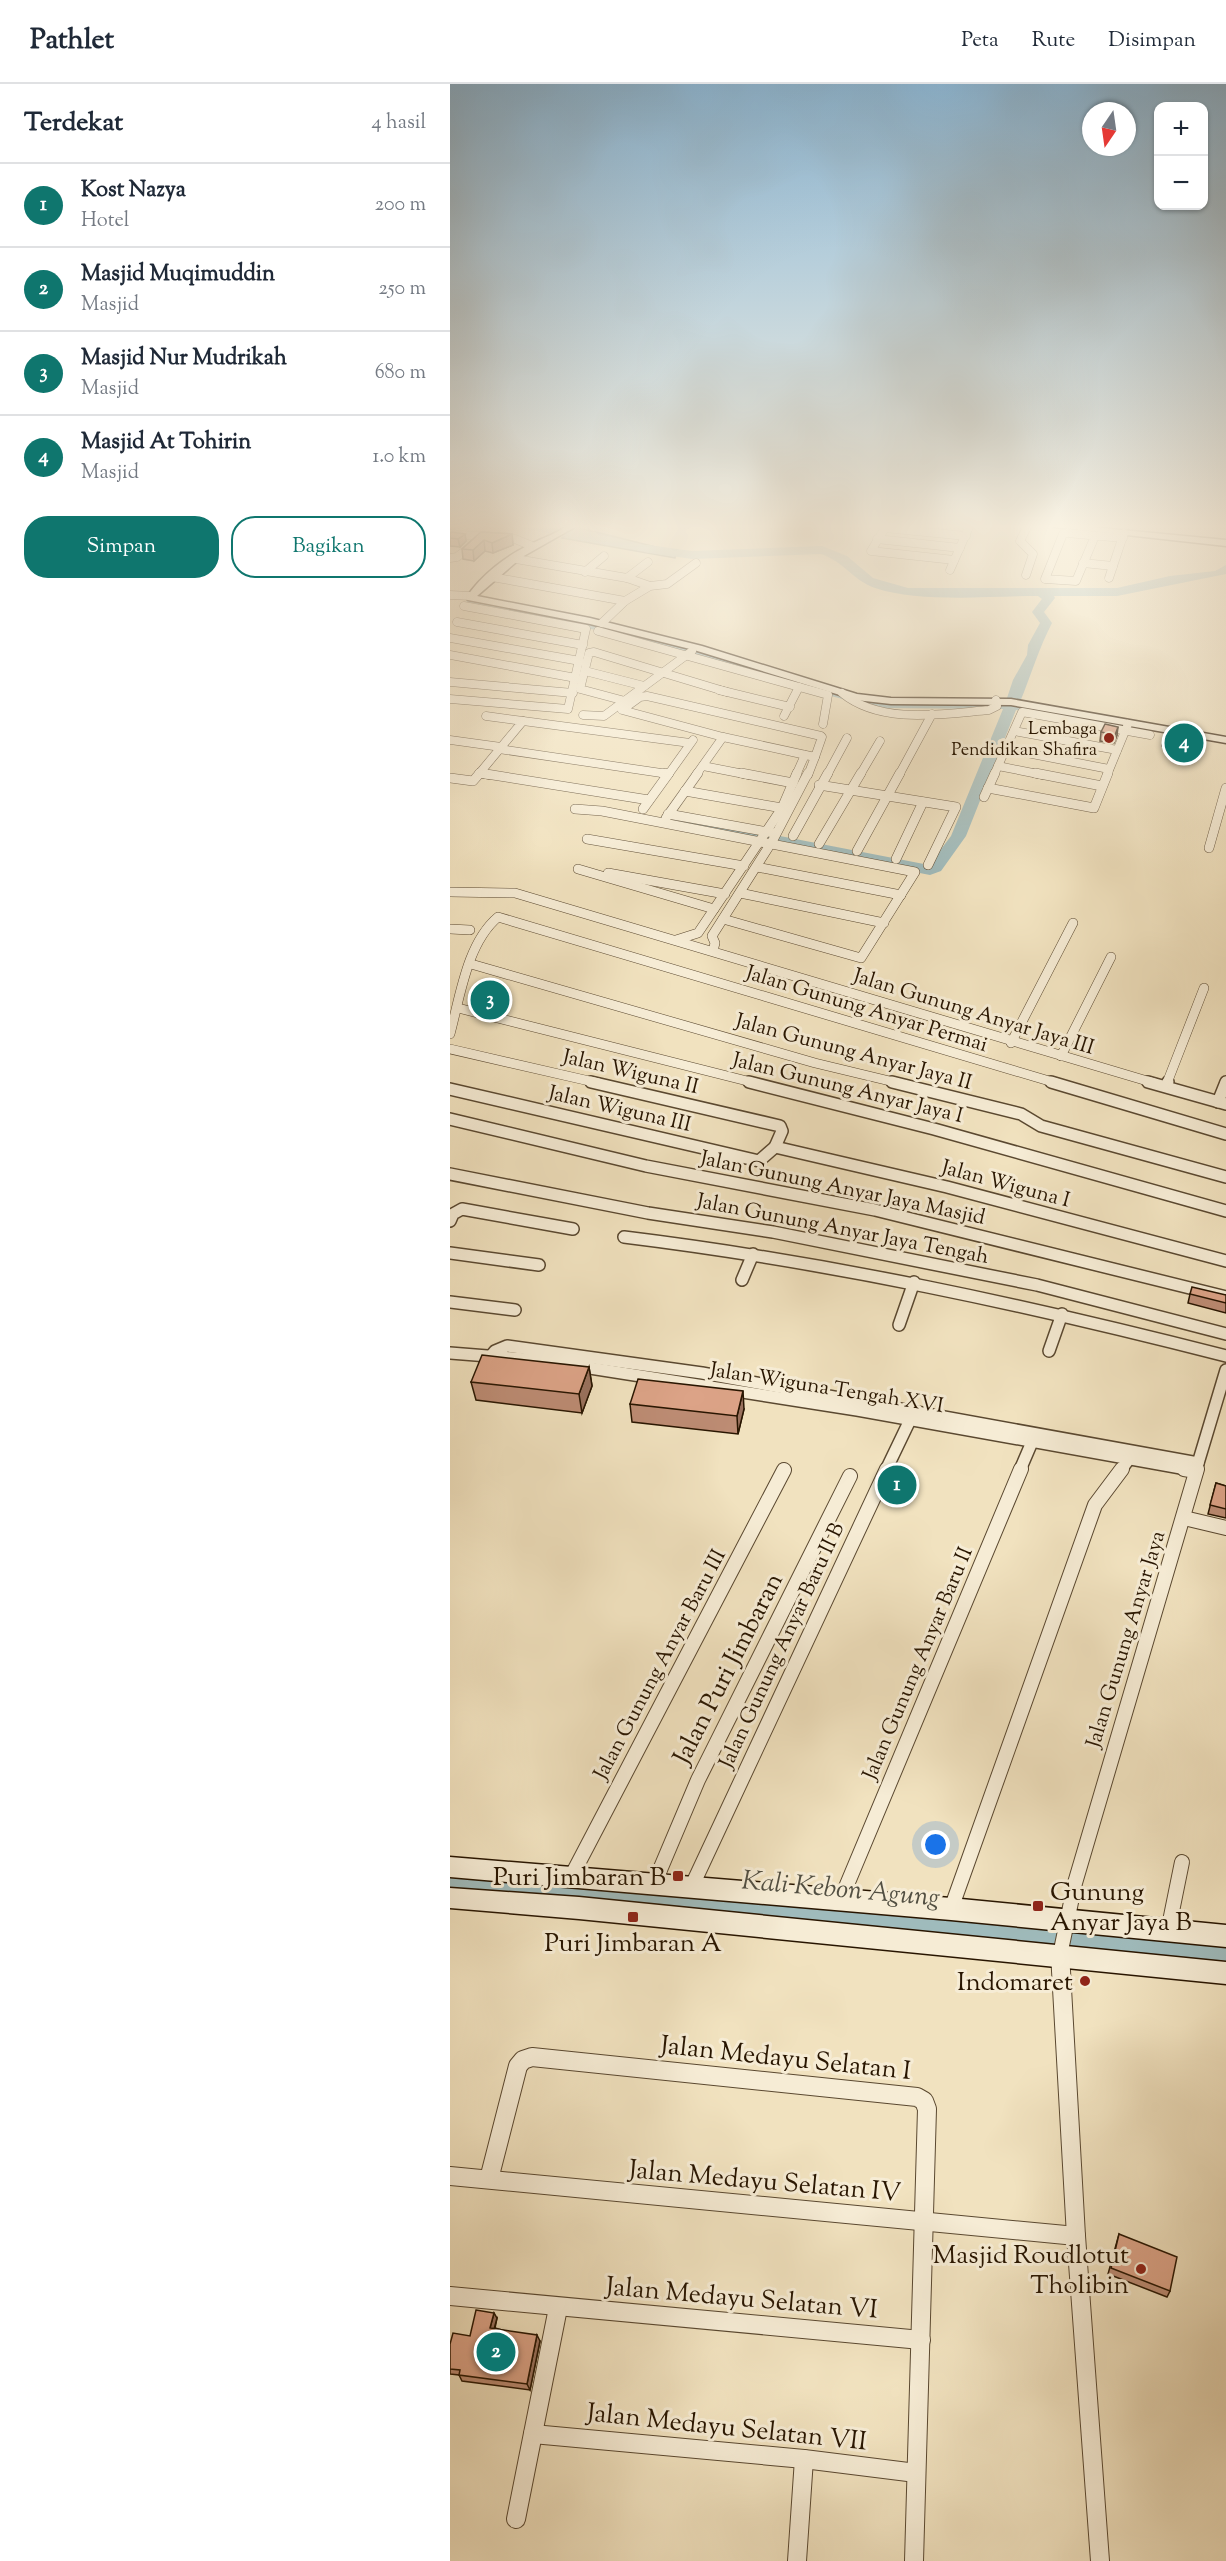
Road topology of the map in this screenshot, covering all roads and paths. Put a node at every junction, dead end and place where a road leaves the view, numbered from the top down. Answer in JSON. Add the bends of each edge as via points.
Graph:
{"nodes":[{"id":1,"x":480,"y":643,"type":"edge"},
{"id":2,"x":570,"y":643,"type":"edge"},
{"id":3,"x":659,"y":643,"type":"edge"},
{"id":4,"x":583,"y":645,"type":"joint"},
{"id":5,"x":695,"y":652,"type":"junction"},
{"id":6,"x":450,"y":655,"type":"edge"},
{"id":7,"x":580,"y":661,"type":"junction"},
{"id":8,"x":585,"y":671,"type":"junction"},
{"id":9,"x":667,"y":673,"type":"junction"},
{"id":10,"x":656,"y":677,"type":"junction"},
{"id":11,"x":576,"y":678,"type":"junction"},
{"id":12,"x":450,"y":682,"type":"edge"},
{"id":13,"x":644,"y":686,"type":"junction"},
{"id":14,"x":799,"y":687,"type":"junction"},
{"id":15,"x":727,"y":692,"type":"junction"},
{"id":16,"x":573,"y":693,"type":"junction"},
{"id":17,"x":845,"y":697,"type":"junction"},
{"id":18,"x":450,"y":699,"type":"edge"},
{"id":19,"x":625,"y":701,"type":"junction"},
{"id":20,"x":997,"y":703,"type":"junction"},
{"id":21,"x":790,"y":707,"type":"junction"},
{"id":22,"x":932,"y":714,"type":"junction"},
{"id":23,"x":583,"y":715,"type":"dead end"},
{"id":24,"x":486,"y":716,"type":"dead end"},
{"id":25,"x":784,"y":716,"type":"dead end"},
{"id":26,"x":523,"y":721,"type":"junction"},
{"id":27,"x":823,"y":724,"type":"dead end"},
{"id":28,"x":1127,"y":726,"type":"junction"},
{"id":29,"x":1014,"y":731,"type":"junction"},
{"id":30,"x":1150,"y":735,"type":"dead end"},
{"id":31,"x":723,"y":737,"type":"junction"},
{"id":32,"x":847,"y":738,"type":"dead end"},
{"id":33,"x":450,"y":740,"type":"edge"},
{"id":34,"x":1226,"y":740,"type":"edge"},
{"id":35,"x":880,"y":741,"type":"dead end"},
{"id":36,"x":450,"y":747,"type":"edge"},
{"id":37,"x":500,"y":749,"type":"junction"},
{"id":38,"x":1006,"y":749,"type":"junction"},
{"id":39,"x":1117,"y":750,"type":"junction"},
{"id":40,"x":805,"y":755,"type":"junction"},
{"id":41,"x":816,"y":756,"type":"junction"},
{"id":42,"x":703,"y":766,"type":"junction"},
{"id":43,"x":998,"y":766,"type":"junction"},
{"id":44,"x":1109,"y":769,"type":"junction"},
{"id":45,"x":670,"y":771,"type":"junction"},
{"id":46,"x":479,"y":773,"type":"junction"},
{"id":47,"x":450,"y":778,"type":"edge"},
{"id":48,"x":793,"y":783,"type":"junction"},
{"id":49,"x":819,"y":785,"type":"junction"},
{"id":50,"x":1102,"y":786,"type":"junction"},
{"id":51,"x":1226,"y":788,"type":"edge"},
{"id":52,"x":685,"y":791,"type":"junction"},
{"id":53,"x":851,"y":791,"type":"junction"},
{"id":54,"x":888,"y":796,"type":"junction"},
{"id":55,"x":649,"y":800,"type":"junction"},
{"id":56,"x":923,"y":802,"type":"junction"},
{"id":57,"x":782,"y":808,"type":"junction"},
{"id":58,"x":575,"y":809,"type":"dead end"},
{"id":59,"x":643,"y":809,"type":"dead end"},
{"id":60,"x":793,"y":836,"type":"dead end"},
{"id":61,"x":763,"y":837,"type":"junction"},
{"id":62,"x":587,"y":839,"type":"dead end"},
{"id":63,"x":775,"y":839,"type":"junction"},
{"id":64,"x":819,"y":844,"type":"dead end"},
{"id":65,"x":1209,"y":848,"type":"dead end"},
{"id":66,"x":857,"y":851,"type":"dead end"},
{"id":67,"x":896,"y":859,"type":"dead end"},
{"id":68,"x":928,"y":865,"type":"dead end"},
{"id":69,"x":744,"y":866,"type":"junction"},
{"id":70,"x":757,"y":867,"type":"junction"},
{"id":71,"x":450,"y":892,"type":"edge"},
{"id":72,"x":740,"y":893,"type":"junction"},
{"id":73,"x":725,"y":894,"type":"junction"},
{"id":74,"x":901,"y":896,"type":"junction"},
{"id":75,"x":714,"y":909,"type":"junction"},
{"id":76,"x":723,"y":919,"type":"junction"},
{"id":77,"x":884,"y":923,"type":"junction"},
{"id":78,"x":1073,"y":923,"type":"dead end"},
{"id":79,"x":450,"y":929,"type":"edge"},
{"id":80,"x":470,"y":930,"type":"dead end"},
{"id":81,"x":698,"y":933,"type":"junction"},
{"id":82,"x":712,"y":936,"type":"junction"},
{"id":83,"x":676,"y":940,"type":"junction"},
{"id":84,"x":713,"y":951,"type":"junction"},
{"id":85,"x":1111,"y":957,"type":"dead end"},
{"id":86,"x":471,"y":964,"type":"junction"},
{"id":87,"x":1204,"y":988,"type":"dead end"},
{"id":88,"x":458,"y":1008,"type":"junction"},
{"id":89,"x":450,"y":1034,"type":"edge"},
{"id":90,"x":1011,"y":1043,"type":"junction"},
{"id":91,"x":450,"y":1049,"type":"edge"},
{"id":92,"x":1061,"y":1056,"type":"junction"},
{"id":93,"x":1226,"y":1081,"type":"edge"},
{"id":94,"x":1166,"y":1086,"type":"junction"},
{"id":95,"x":450,"y":1089,"type":"edge"},
{"id":96,"x":1222,"y":1103,"type":"edge"},
{"id":97,"x":450,"y":1119,"type":"edge"},
{"id":98,"x":1226,"y":1134,"type":"edge"},
{"id":99,"x":775,"y":1147,"type":"junction"},
{"id":100,"x":450,"y":1174,"type":"edge"},
{"id":101,"x":1226,"y":1177,"type":"edge"},
{"id":102,"x":1226,"y":1211,"type":"edge"},
{"id":103,"x":450,"y":1221,"type":"edge"},
{"id":104,"x":573,"y":1228,"type":"dead end"},
{"id":105,"x":624,"y":1238,"type":"dead end"},
{"id":106,"x":450,"y":1253,"type":"edge"},
{"id":107,"x":753,"y":1254,"type":"junction"},
{"id":108,"x":1226,"y":1261,"type":"edge"},
{"id":109,"x":539,"y":1265,"type":"dead end"},
{"id":110,"x":742,"y":1280,"type":"dead end"},
{"id":111,"x":914,"y":1282,"type":"junction"},
{"id":112,"x":1226,"y":1298,"type":"edge"},
{"id":113,"x":450,"y":1302,"type":"edge"},
{"id":114,"x":515,"y":1310,"type":"dead end"},
{"id":115,"x":1062,"y":1314,"type":"junction"},
{"id":116,"x":899,"y":1325,"type":"dead end"},
{"id":117,"x":1226,"y":1334,"type":"edge"},
{"id":118,"x":1049,"y":1351,"type":"dead end"},
{"id":119,"x":450,"y":1353,"type":"edge"},
{"id":120,"x":1226,"y":1356,"type":"edge"},
{"id":121,"x":490,"y":1357,"type":"junction"},
{"id":122,"x":1226,"y":1370,"type":"edge"},
{"id":123,"x":910,"y":1420,"type":"junction"},
{"id":124,"x":1032,"y":1442,"type":"junction"},
{"id":125,"x":1129,"y":1459,"type":"junction"},
{"id":126,"x":1197,"y":1467,"type":"junction"},
{"id":127,"x":784,"y":1470,"type":"dead end"},
{"id":128,"x":850,"y":1476,"type":"dead end"},
{"id":129,"x":1184,"y":1518,"type":"junction"},
{"id":130,"x":1226,"y":1528,"type":"edge"},
{"id":131,"x":1182,"y":1862,"type":"dead end"},
{"id":132,"x":450,"y":1867,"type":"edge"},
{"id":133,"x":571,"y":1877,"type":"junction"},
{"id":134,"x":654,"y":1884,"type":"junction"},
{"id":135,"x":691,"y":1888,"type":"junction"},
{"id":136,"x":450,"y":1898,"type":"edge"},
{"id":137,"x":841,"y":1899,"type":"junction"},
{"id":138,"x":951,"y":1909,"type":"junction"},
{"id":139,"x":1065,"y":1926,"type":"junction"},
{"id":140,"x":1167,"y":1930,"type":"junction"},
{"id":141,"x":1226,"y":1936,"type":"edge"},
{"id":142,"x":1060,"y":1952,"type":"junction"},
{"id":143,"x":1226,"y":1973,"type":"edge"},
{"id":144,"x":450,"y":2176,"type":"edge"},
{"id":145,"x":489,"y":2179,"type":"junction"},
{"id":146,"x":926,"y":2220,"type":"junction"},
{"id":147,"x":1076,"y":2236,"type":"junction"},
{"id":148,"x":450,"y":2296,"type":"edge"},
{"id":149,"x":558,"y":2308,"type":"junction"},
{"id":150,"x":921,"y":2340,"type":"junction"},
{"id":151,"x":533,"y":2434,"type":"junction"},
{"id":152,"x":804,"y":2459,"type":"junction"},
{"id":153,"x":916,"y":2473,"type":"junction"},
{"id":154,"x":516,"y":2519,"type":"dead end"},
{"id":155,"x":796,"y":2561,"type":"edge"},
{"id":156,"x":914,"y":2561,"type":"edge"},
{"id":157,"x":1100,"y":2561,"type":"edge"}],
"edges":[{"from":1,"to":7,"type":"street"},
{"from":2,"to":4,"type":"street"},
{"from":3,"to":5,"type":"street"},
{"from":4,"to":7,"type":"street"},
{"from":5,"to":9,"type":"street"},
{"from":5,"to":14,"type":"street"},
{"from":5,"to":17,"type":"street"},
{"from":6,"to":11,"type":"street","via":[[492,663],[493,668]]},
{"from":7,"to":11,"type":"street"},
{"from":8,"to":9,"type":"street","via":[[589,652],[594,652]]},
{"from":8,"to":13,"type":"street"},
{"from":8,"to":19,"type":"street","via":[[580,687],[583,690]]},
{"from":9,"to":10,"type":"street"},
{"from":9,"to":15,"type":"street"},
{"from":10,"to":13,"type":"street"},
{"from":10,"to":15,"type":"street"},
{"from":11,"to":16,"type":"street"},
{"from":12,"to":16,"type":"street"},
{"from":13,"to":19,"type":"street"},
{"from":14,"to":21,"type":"street"},
{"from":14,"to":27,"type":"street","via":[[828,695]]},
{"from":15,"to":21,"type":"street"},
{"from":16,"to":18,"type":"street","via":[[570,708],[565,710]]},
{"from":17,"to":20,"type":"street"},
{"from":17,"to":22,"type":"street","via":[[876,710]]},
{"from":19,"to":23,"type":"street","via":[[604,716]]},
{"from":20,"to":22,"type":"street","via":[[989,710]]},
{"from":20,"to":28,"type":"street","via":[[1016,702]]},
{"from":21,"to":25,"type":"street"},
{"from":22,"to":54,"type":"street"},
{"from":24,"to":26,"type":"street"},
{"from":26,"to":37,"type":"street"},
{"from":26,"to":45,"type":"street","via":[[692,741]]},
{"from":28,"to":29,"type":"street","via":[[1027,712],[1020,713]]},
{"from":28,"to":30,"type":"street"},
{"from":28,"to":34,"type":"street"},
{"from":28,"to":39,"type":"street"},
{"from":29,"to":38,"type":"street"},
{"from":29,"to":39,"type":"street"},
{"from":31,"to":40,"type":"street"},
{"from":31,"to":41,"type":"street","via":[[622,711],[647,696],[820,735]]},
{"from":31,"to":42,"type":"street"},
{"from":32,"to":49,"type":"street"},
{"from":33,"to":37,"type":"street"},
{"from":35,"to":53,"type":"street"},
{"from":36,"to":37,"type":"street"},
{"from":37,"to":45,"type":"street"},
{"from":37,"to":46,"type":"street"},
{"from":38,"to":43,"type":"street"},
{"from":38,"to":44,"type":"street"},
{"from":39,"to":44,"type":"street"},
{"from":40,"to":41,"type":"street"},
{"from":40,"to":48,"type":"street"},
{"from":41,"to":63,"type":"street","via":[[802,792]]},
{"from":42,"to":48,"type":"street"},
{"from":42,"to":52,"type":"street"},
{"from":43,"to":50,"type":"street"},
{"from":43,"to":50,"type":"street","via":[[987,790],[1094,807]]},
{"from":44,"to":50,"type":"street"},
{"from":45,"to":55,"type":"street"},
{"from":46,"to":47,"type":"street","via":[[472,781]]},
{"from":46,"to":55,"type":"street"},
{"from":48,"to":57,"type":"street"},
{"from":49,"to":53,"type":"street"},
{"from":49,"to":60,"type":"street"},
{"from":51,"to":65,"type":"street"},
{"from":52,"to":57,"type":"street"},
{"from":52,"to":61,"type":"street","via":[[667,816]]},
{"from":53,"to":54,"type":"street"},
{"from":53,"to":64,"type":"street"},
{"from":54,"to":56,"type":"street"},
{"from":54,"to":66,"type":"street"},
{"from":55,"to":59,"type":"street"},
{"from":56,"to":67,"type":"street"},
{"from":56,"to":68,"type":"street","via":[[956,807]]},
{"from":57,"to":61,"type":"street"},
{"from":58,"to":61,"type":"street"},
{"from":61,"to":63,"type":"street"},
{"from":61,"to":69,"type":"street"},
{"from":62,"to":69,"type":"street"},
{"from":63,"to":70,"type":"street"},
{"from":63,"to":74,"type":"street","via":[[915,872]]},
{"from":69,"to":73,"type":"street"},
{"from":70,"to":72,"type":"street"},
{"from":70,"to":74,"type":"street"},
{"from":71,"to":83,"type":"street","name":"Jalan Gunung Anyar Jaya III","via":[[515,893]]},
{"from":72,"to":76,"type":"street"},
{"from":72,"to":77,"type":"street"},
{"from":73,"to":75,"type":"street"},
{"from":73,"to":75,"type":"street","via":[[582,870]]},
{"from":74,"to":77,"type":"street"},
{"from":75,"to":81,"type":"street"},
{"from":76,"to":77,"type":"street","via":[[800,939],[866,950]]},
{"from":76,"to":82,"type":"street"},
{"from":78,"to":90,"type":"street"},
{"from":79,"to":80,"type":"street"},
{"from":81,"to":82,"type":"street"},
{"from":81,"to":83,"type":"street"},
{"from":82,"to":84,"type":"street"},
{"from":83,"to":84,"type":"street","name":"Jalan Gunung Anyar Jaya III"},
{"from":84,"to":90,"type":"street","name":"Jalan Gunung Anyar Jaya III"},
{"from":85,"to":92,"type":"street"},
{"from":86,"to":88,"type":"street"},
{"from":86,"to":98,"type":"street","name":"Jalan Gunung Anyar Permai","via":[[484,931],[498,917]]},
{"from":86,"to":101,"type":"street","name":"Jalan Gunung Anyar Jaya II","via":[[815,1063],[1021,1114],[1041,1126]]},
{"from":87,"to":94,"type":"street"},
{"from":88,"to":89,"type":"street"},
{"from":88,"to":102,"type":"street","name":"Jalan Gunung Anyar Jaya I","via":[[934,1129]]},
{"from":90,"to":92,"type":"street","name":"Jalan Gunung Anyar Jaya III"},
{"from":91,"to":99,"type":"street","name":"Jalan Wiguna II","via":[[780,1126],[782,1131]]},
{"from":92,"to":94,"type":"street","name":"Jalan Gunung Anyar Jaya III"},
{"from":93,"to":96,"type":"street"},
{"from":94,"to":96,"type":"street","name":"Jalan Gunung Anyar Jaya III"},
{"from":95,"to":99,"type":"street","name":"Jalan Wiguna III","via":[[759,1161]]},
{"from":97,"to":112,"type":"street","name":"Jalan Gunung Anyar Jaya Masjid","via":[[646,1166],[875,1210]]},
{"from":99,"to":108,"type":"street","name":"Jalan Wiguna I","via":[[947,1187]]},
{"from":100,"to":117,"type":"street","name":"Jalan Gunung Anyar Jaya Tengah","via":[[648,1213],[773,1232],[1037,1285]]},
{"from":103,"to":104,"type":"street","via":[[462,1209]]},
{"from":105,"to":107,"type":"street"},
{"from":106,"to":109,"type":"street"},
{"from":107,"to":110,"type":"street"},
{"from":107,"to":111,"type":"street"},
{"from":111,"to":115,"type":"street"},
{"from":111,"to":116,"type":"street"},
{"from":113,"to":114,"type":"street"},
{"from":115,"to":118,"type":"street"},
{"from":115,"to":120,"type":"street"},
{"from":119,"to":121,"type":"street","name":"Jalan Wiguna Tengah XVI"},
{"from":121,"to":123,"type":"street","name":"Jalan Wiguna Tengah XVI","via":[[539,1360]]},
{"from":121,"to":126,"type":"street","via":[[507,1346],[702,1373]]},
{"from":122,"to":126,"type":"street","name":"Jalan Gunung Anyar Jaya"},
{"from":123,"to":124,"type":"street","name":"Jalan Wiguna Tengah XVI"},
{"from":123,"to":135,"type":"street","name":"Jalan Gunung Anyar Baru II B"},
{"from":124,"to":125,"type":"street","name":"Jalan Wiguna Tengah XVI"},
{"from":124,"to":137,"type":"street","name":"Jalan Gunung Anyar Baru II"},
{"from":125,"to":126,"type":"street","name":"Jalan Wiguna Tengah XVI"},
{"from":125,"to":138,"type":"street","via":[[1095,1504]]},
{"from":126,"to":129,"type":"street","name":"Jalan Gunung Anyar Jaya"},
{"from":127,"to":133,"type":"street","name":"Jalan Gunung Anyar Baru III"},
{"from":128,"to":134,"type":"street","name":"Jalan Puri Jimbaran","via":[[698,1780]]},
{"from":129,"to":130,"type":"street"},
{"from":129,"to":139,"type":"street","name":"Jalan Gunung Anyar Jaya","via":[[1095,1812]]},
{"from":131,"to":140,"type":"street"},
{"from":132,"to":133,"type":"street"},
{"from":133,"to":134,"type":"street"},
{"from":134,"to":135,"type":"street"},
{"from":135,"to":137,"type":"street"},
{"from":136,"to":142,"type":"street"},
{"from":137,"to":138,"type":"street"},
{"from":138,"to":139,"type":"street"},
{"from":139,"to":140,"type":"street"},
{"from":139,"to":142,"type":"street","name":"Jalan Gunung Anyar Jaya"},
{"from":140,"to":141,"type":"street"},
{"from":142,"to":143,"type":"street"},
{"from":142,"to":147,"type":"street","name":"Jalan Gunung Anyar Jaya"},
{"from":144,"to":145,"type":"street","name":"Jalan Medayu Selatan IV"},
{"from":145,"to":146,"type":"street","name":"Jalan Medayu Selatan IV"},
{"from":145,"to":146,"type":"street","name":"Jalan Medayu Selatan I","via":[[518,2066],[532,2057],[917,2097],[927,2109]]},
{"from":146,"to":147,"type":"street","name":"Jalan Medayu Selatan IV"},
{"from":146,"to":150,"type":"street","name":"Jalan Medayu Selatan I"},
{"from":147,"to":157,"type":"street","name":"Jalan Gunung Anyar Jaya"},
{"from":148,"to":149,"type":"street","name":"Jalan Medayu Selatan VI"},
{"from":149,"to":150,"type":"street","name":"Jalan Medayu Selatan VI"},
{"from":149,"to":151,"type":"street"},
{"from":150,"to":153,"type":"street","name":"Jalan Medayu Selatan I"},
{"from":151,"to":152,"type":"street","name":"Jalan Medayu Selatan VII"},
{"from":151,"to":154,"type":"street"},
{"from":152,"to":153,"type":"street","name":"Jalan Medayu Selatan VII"},
{"from":152,"to":155,"type":"street"},
{"from":153,"to":156,"type":"street","name":"Jalan Medayu Selatan I"}]}
